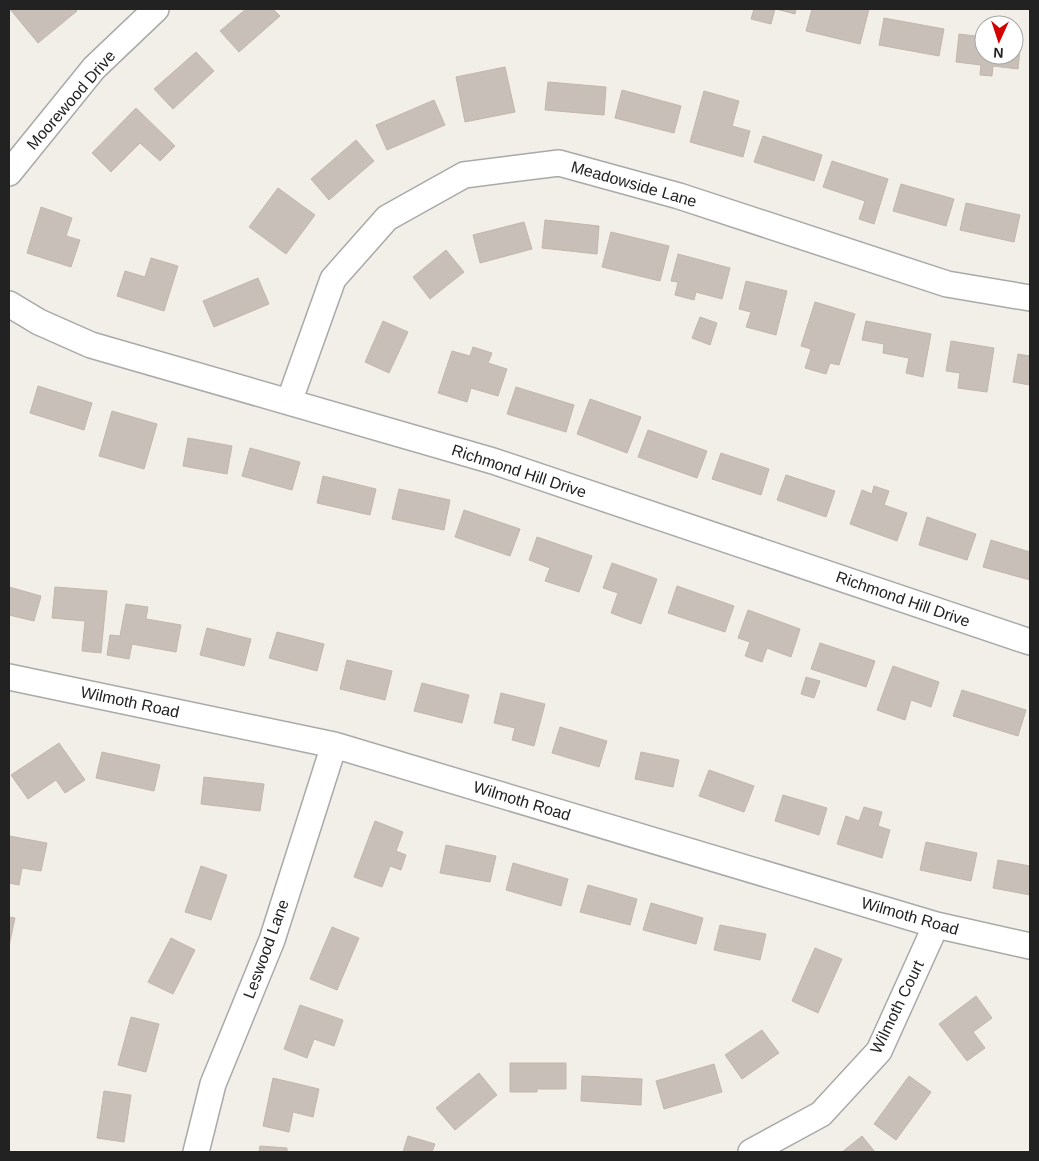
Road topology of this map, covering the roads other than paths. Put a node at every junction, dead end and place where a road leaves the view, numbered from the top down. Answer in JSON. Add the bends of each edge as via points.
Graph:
{"nodes":[{"id":1,"x":156,"y":9,"type":"edge"},
{"id":2,"x":9,"y":173,"type":"edge"},
{"id":3,"x":1030,"y":298,"type":"edge"},
{"id":4,"x":9,"y":304,"type":"edge"},
{"id":5,"x":289,"y":402,"type":"junction"},
{"id":6,"x":1030,"y":642,"type":"edge"},
{"id":7,"x":9,"y":677,"type":"edge"},
{"id":8,"x":334,"y":745,"type":"junction"},
{"id":9,"x":936,"y":925,"type":"junction"},
{"id":10,"x":1030,"y":946,"type":"edge"},
{"id":11,"x":196,"y":1152,"type":"edge"},
{"id":12,"x":751,"y":1152,"type":"edge"}],
"edges":[{"from":1,"to":2,"type":"street","name":"Moorewood Drive","via":[[94,68]]},
{"from":3,"to":5,"type":"street","name":"Meadowside Lane","via":[[947,284],[679,196],[559,163],[464,175],[387,218],[333,278]]},
{"from":4,"to":5,"type":"street","name":"Richmond Hill Drive","via":[[91,345]]},
{"from":5,"to":6,"type":"street","name":"Richmond Hill Drive","via":[[493,462]]},
{"from":7,"to":8,"type":"street","name":"Wilmoth Road"},
{"from":8,"to":9,"type":"street","name":"Wilmoth Road"},
{"from":8,"to":11,"type":"street","name":"Leswood Lane","via":[[272,940],[213,1084]]},
{"from":9,"to":10,"type":"street","name":"Wilmoth Road"},
{"from":9,"to":12,"type":"street","name":"Wilmoth Court","via":[[879,1051],[821,1114]]}]}
